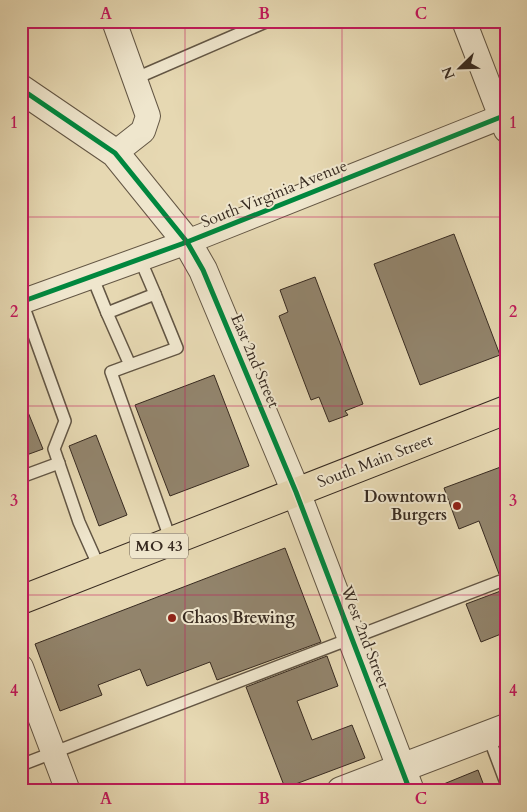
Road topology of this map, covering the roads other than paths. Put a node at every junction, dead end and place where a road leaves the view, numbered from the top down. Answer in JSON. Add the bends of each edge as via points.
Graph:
{"nodes":[{"id":1,"x":114,"y":21,"type":"edge"},
{"id":2,"x":268,"y":21,"type":"edge"},
{"id":3,"x":464,"y":21,"type":"edge"},
{"id":4,"x":134,"y":78,"type":"junction"},
{"id":5,"x":21,"y":89,"type":"edge"},
{"id":6,"x":504,"y":120,"type":"edge"},
{"id":7,"x":115,"y":153,"type":"junction"},
{"id":8,"x":187,"y":242,"type":"junction"},
{"id":9,"x":140,"y":259,"type":"junction"},
{"id":10,"x":92,"y":276,"type":"junction"},
{"id":11,"x":155,"y":294,"type":"junction"},
{"id":12,"x":22,"y":302,"type":"edge"},
{"id":13,"x":107,"y":313,"type":"junction"},
{"id":14,"x":130,"y":365,"type":"junction"},
{"id":15,"x":506,"y":410,"type":"edge"},
{"id":16,"x":59,"y":463,"type":"junction"},
{"id":17,"x":21,"y":477,"type":"edge"},
{"id":18,"x":296,"y":492,"type":"junction"},
{"id":19,"x":171,"y":541,"type":"junction"},
{"id":20,"x":100,"y":569,"type":"junction"},
{"id":21,"x":506,"y":579,"type":"edge"},
{"id":22,"x":21,"y":600,"type":"edge"},
{"id":23,"x":352,"y":638,"type":"junction"},
{"id":24,"x":21,"y":667,"type":"edge"},
{"id":25,"x":497,"y":731,"type":"edge"},
{"id":26,"x":54,"y":753,"type":"junction"},
{"id":27,"x":21,"y":765,"type":"edge"},
{"id":28,"x":406,"y":779,"type":"edge"},
{"id":29,"x":506,"y":783,"type":"edge"},
{"id":30,"x":68,"y":791,"type":"edge"},
{"id":31,"x":341,"y":791,"type":"edge"}],
"edges":[{"from":1,"to":4,"type":"street"},
{"from":2,"to":4,"type":"lane"},
{"from":3,"to":6,"type":"street"},
{"from":4,"to":7,"type":"street","via":[[148,116],[143,131]]},
{"from":5,"to":7,"type":"street","name":"East 2nd Street"},
{"from":6,"to":8,"type":"street","name":"South Virginia Avenue"},
{"from":7,"to":8,"type":"street","name":"East 2nd Street"},
{"from":8,"to":9,"type":"street","name":"South Virginia Avenue"},
{"from":8,"to":18,"type":"street","name":"East 2nd Street","via":[[204,270]]},
{"from":9,"to":10,"type":"street","name":"South Virginia Avenue"},
{"from":9,"to":11,"type":"lane"},
{"from":10,"to":12,"type":"street","name":"South Virginia Avenue"},
{"from":10,"to":13,"type":"lane"},
{"from":11,"to":13,"type":"lane"},
{"from":11,"to":14,"type":"lane","via":[[176,348]]},
{"from":12,"to":16,"type":"lane","via":[[65,421],[54,449]]},
{"from":13,"to":14,"type":"lane"},
{"from":14,"to":19,"type":"lane","via":[[111,372]]},
{"from":15,"to":18,"type":"main road","name":"South Main Street"},
{"from":16,"to":17,"type":"lane"},
{"from":16,"to":20,"type":"lane","via":[[79,522]]},
{"from":18,"to":19,"type":"main road","name":"South Main Street","number":"MO 43"},
{"from":18,"to":23,"type":"street","name":"West 2nd Street"},
{"from":19,"to":20,"type":"main road","name":"South Main Street","number":"MO 43"},
{"from":20,"to":22,"type":"main road","name":"South Main Street","number":"MO 43"},
{"from":21,"to":23,"type":"lane"},
{"from":23,"to":26,"type":"lane"},
{"from":23,"to":28,"type":"street","name":"West 2nd Street"},
{"from":24,"to":26,"type":"street"},
{"from":25,"to":28,"type":"street"},
{"from":25,"to":29,"type":"lane"},
{"from":26,"to":27,"type":"lane"},
{"from":26,"to":30,"type":"street"},
{"from":28,"to":31,"type":"street"}]}
